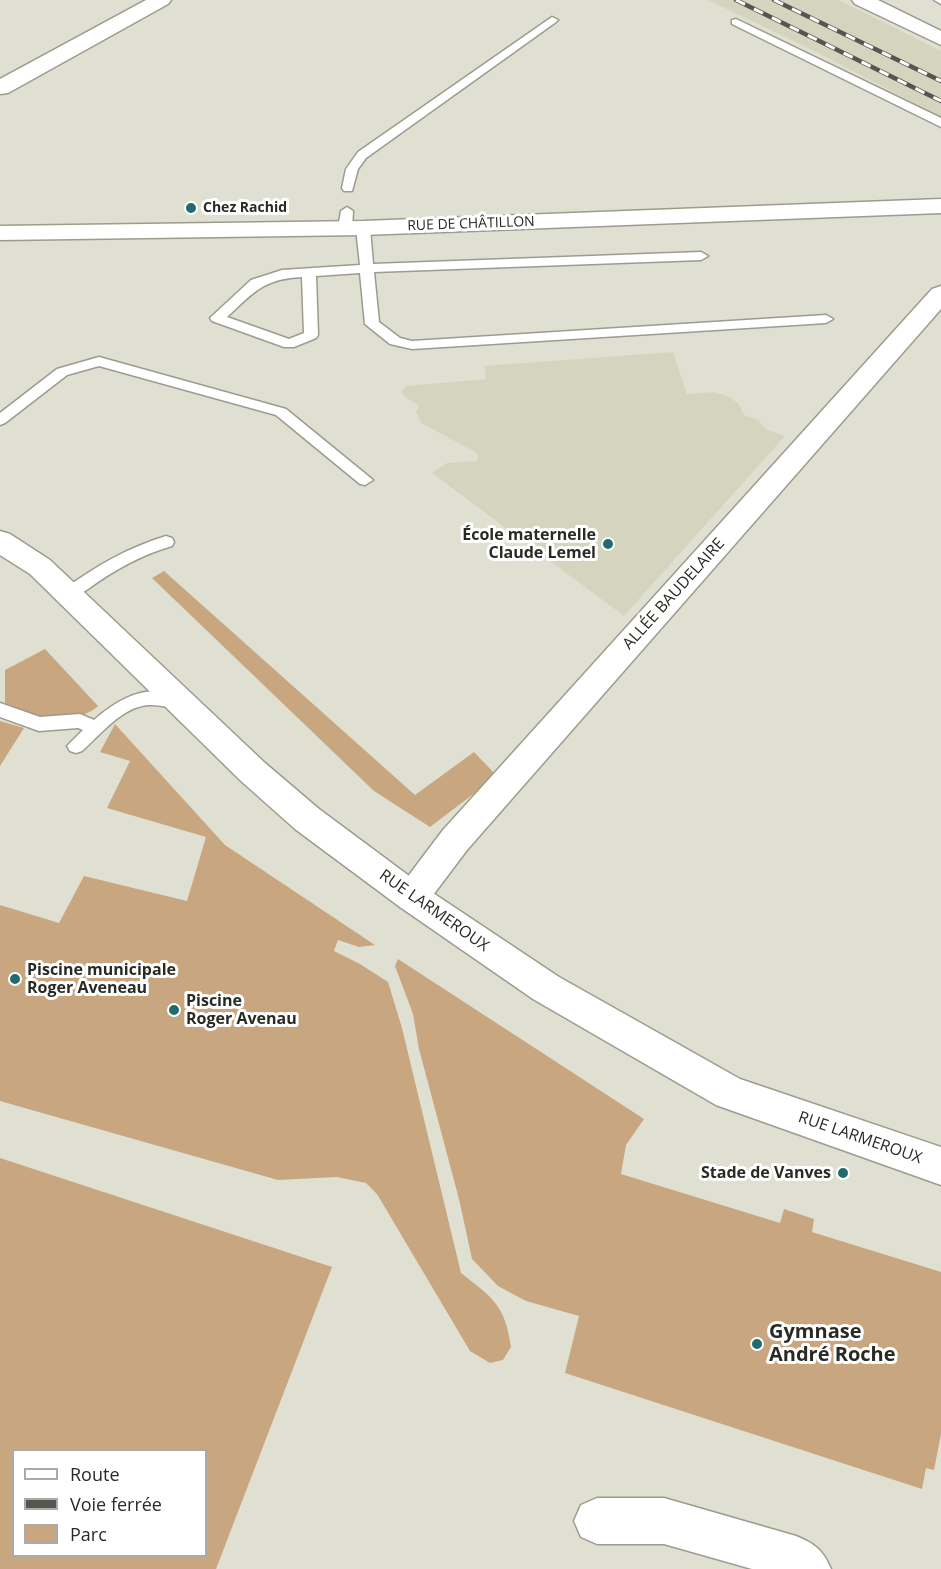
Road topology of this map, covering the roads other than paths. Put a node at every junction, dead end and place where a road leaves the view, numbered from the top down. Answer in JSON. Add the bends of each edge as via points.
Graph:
{"nodes":[{"id":1,"x":161,"y":0,"type":"edge"},
{"id":2,"x":862,"y":0,"type":"edge"},
{"id":3,"x":552,"y":20,"type":"dead end"},
{"id":4,"x":736,"y":22,"type":"dead end"},
{"id":5,"x":941,"y":39,"type":"edge"},
{"id":6,"x":0,"y":88,"type":"edge"},
{"id":7,"x":941,"y":123,"type":"edge"},
{"id":8,"x":348,"y":188,"type":"dead end"},
{"id":9,"x":941,"y":206,"type":"edge"},
{"id":10,"x":352,"y":222,"type":"junction"},
{"id":11,"x":0,"y":233,"type":"edge"},
{"id":12,"x":702,"y":256,"type":"dead end"},
{"id":13,"x":368,"y":268,"type":"junction"},
{"id":14,"x":309,"y":272,"type":"junction"},
{"id":15,"x":941,"y":294,"type":"edge"},
{"id":16,"x":826,"y":319,"type":"dead end"},
{"id":17,"x":0,"y":420,"type":"edge"},
{"id":18,"x":364,"y":480,"type":"dead end"},
{"id":19,"x":0,"y":541,"type":"edge"},
{"id":20,"x":166,"y":542,"type":"dead end"},
{"id":21,"x":69,"y":594,"type":"junction"},
{"id":22,"x":180,"y":701,"type":"junction"},
{"id":23,"x":0,"y":710,"type":"edge"},
{"id":24,"x":97,"y":729,"type":"junction"},
{"id":25,"x":76,"y":746,"type":"dead end"},
{"id":26,"x":412,"y":897,"type":"junction"},
{"id":27,"x":941,"y":1166,"type":"edge"},
{"id":28,"x":597,"y":1521,"type":"dead end"},
{"id":29,"x":808,"y":1569,"type":"edge"}],
"edges":[{"from":1,"to":6,"type":"street"},
{"from":2,"to":5,"type":"street"},
{"from":3,"to":8,"type":"lane","via":[[362,155],[352,169]]},
{"from":4,"to":7,"type":"lane"},
{"from":9,"to":10,"type":"street","name":"RUE DE CHÂTILLON"},
{"from":10,"to":11,"type":"street","name":"RUE DE CHÂTILLON"},
{"from":10,"to":13,"type":"lane"},
{"from":12,"to":13,"type":"lane"},
{"from":13,"to":14,"type":"lane"},
{"from":13,"to":16,"type":"lane","via":[[372,324],[395,341],[412,345]]},
{"from":14,"to":14,"type":"lane","via":[[310,335],[289,344],[218,318],[256,283],[282,274]]},
{"from":15,"to":26,"type":"street","name":"ALLÉE BAUDELAIRE","via":[[455,840]]},
{"from":17,"to":18,"type":"lane","via":[[62,372],[99,360],[281,412]]},
{"from":19,"to":21,"type":"street","name":"RUE LARMEROUX","via":[[40,567]]},
{"from":20,"to":21,"type":"lane","via":[[142,548],[110,564]]},
{"from":21,"to":22,"type":"street","name":"RUE LARMEROUX"},
{"from":22,"to":24,"type":"lane","via":[[143,698],[108,716]]},
{"from":22,"to":26,"type":"street","name":"RUE LARMEROUX","via":[[307,819]]},
{"from":23,"to":24,"type":"lane","via":[[39,724],[80,721]]},
{"from":24,"to":25,"type":"lane"},
{"from":26,"to":27,"type":"street","name":"RUE LARMEROUX","via":[[546,988],[729,1093]]},
{"from":28,"to":29,"type":"street","via":[[664,1521],[796,1559]]}]}
